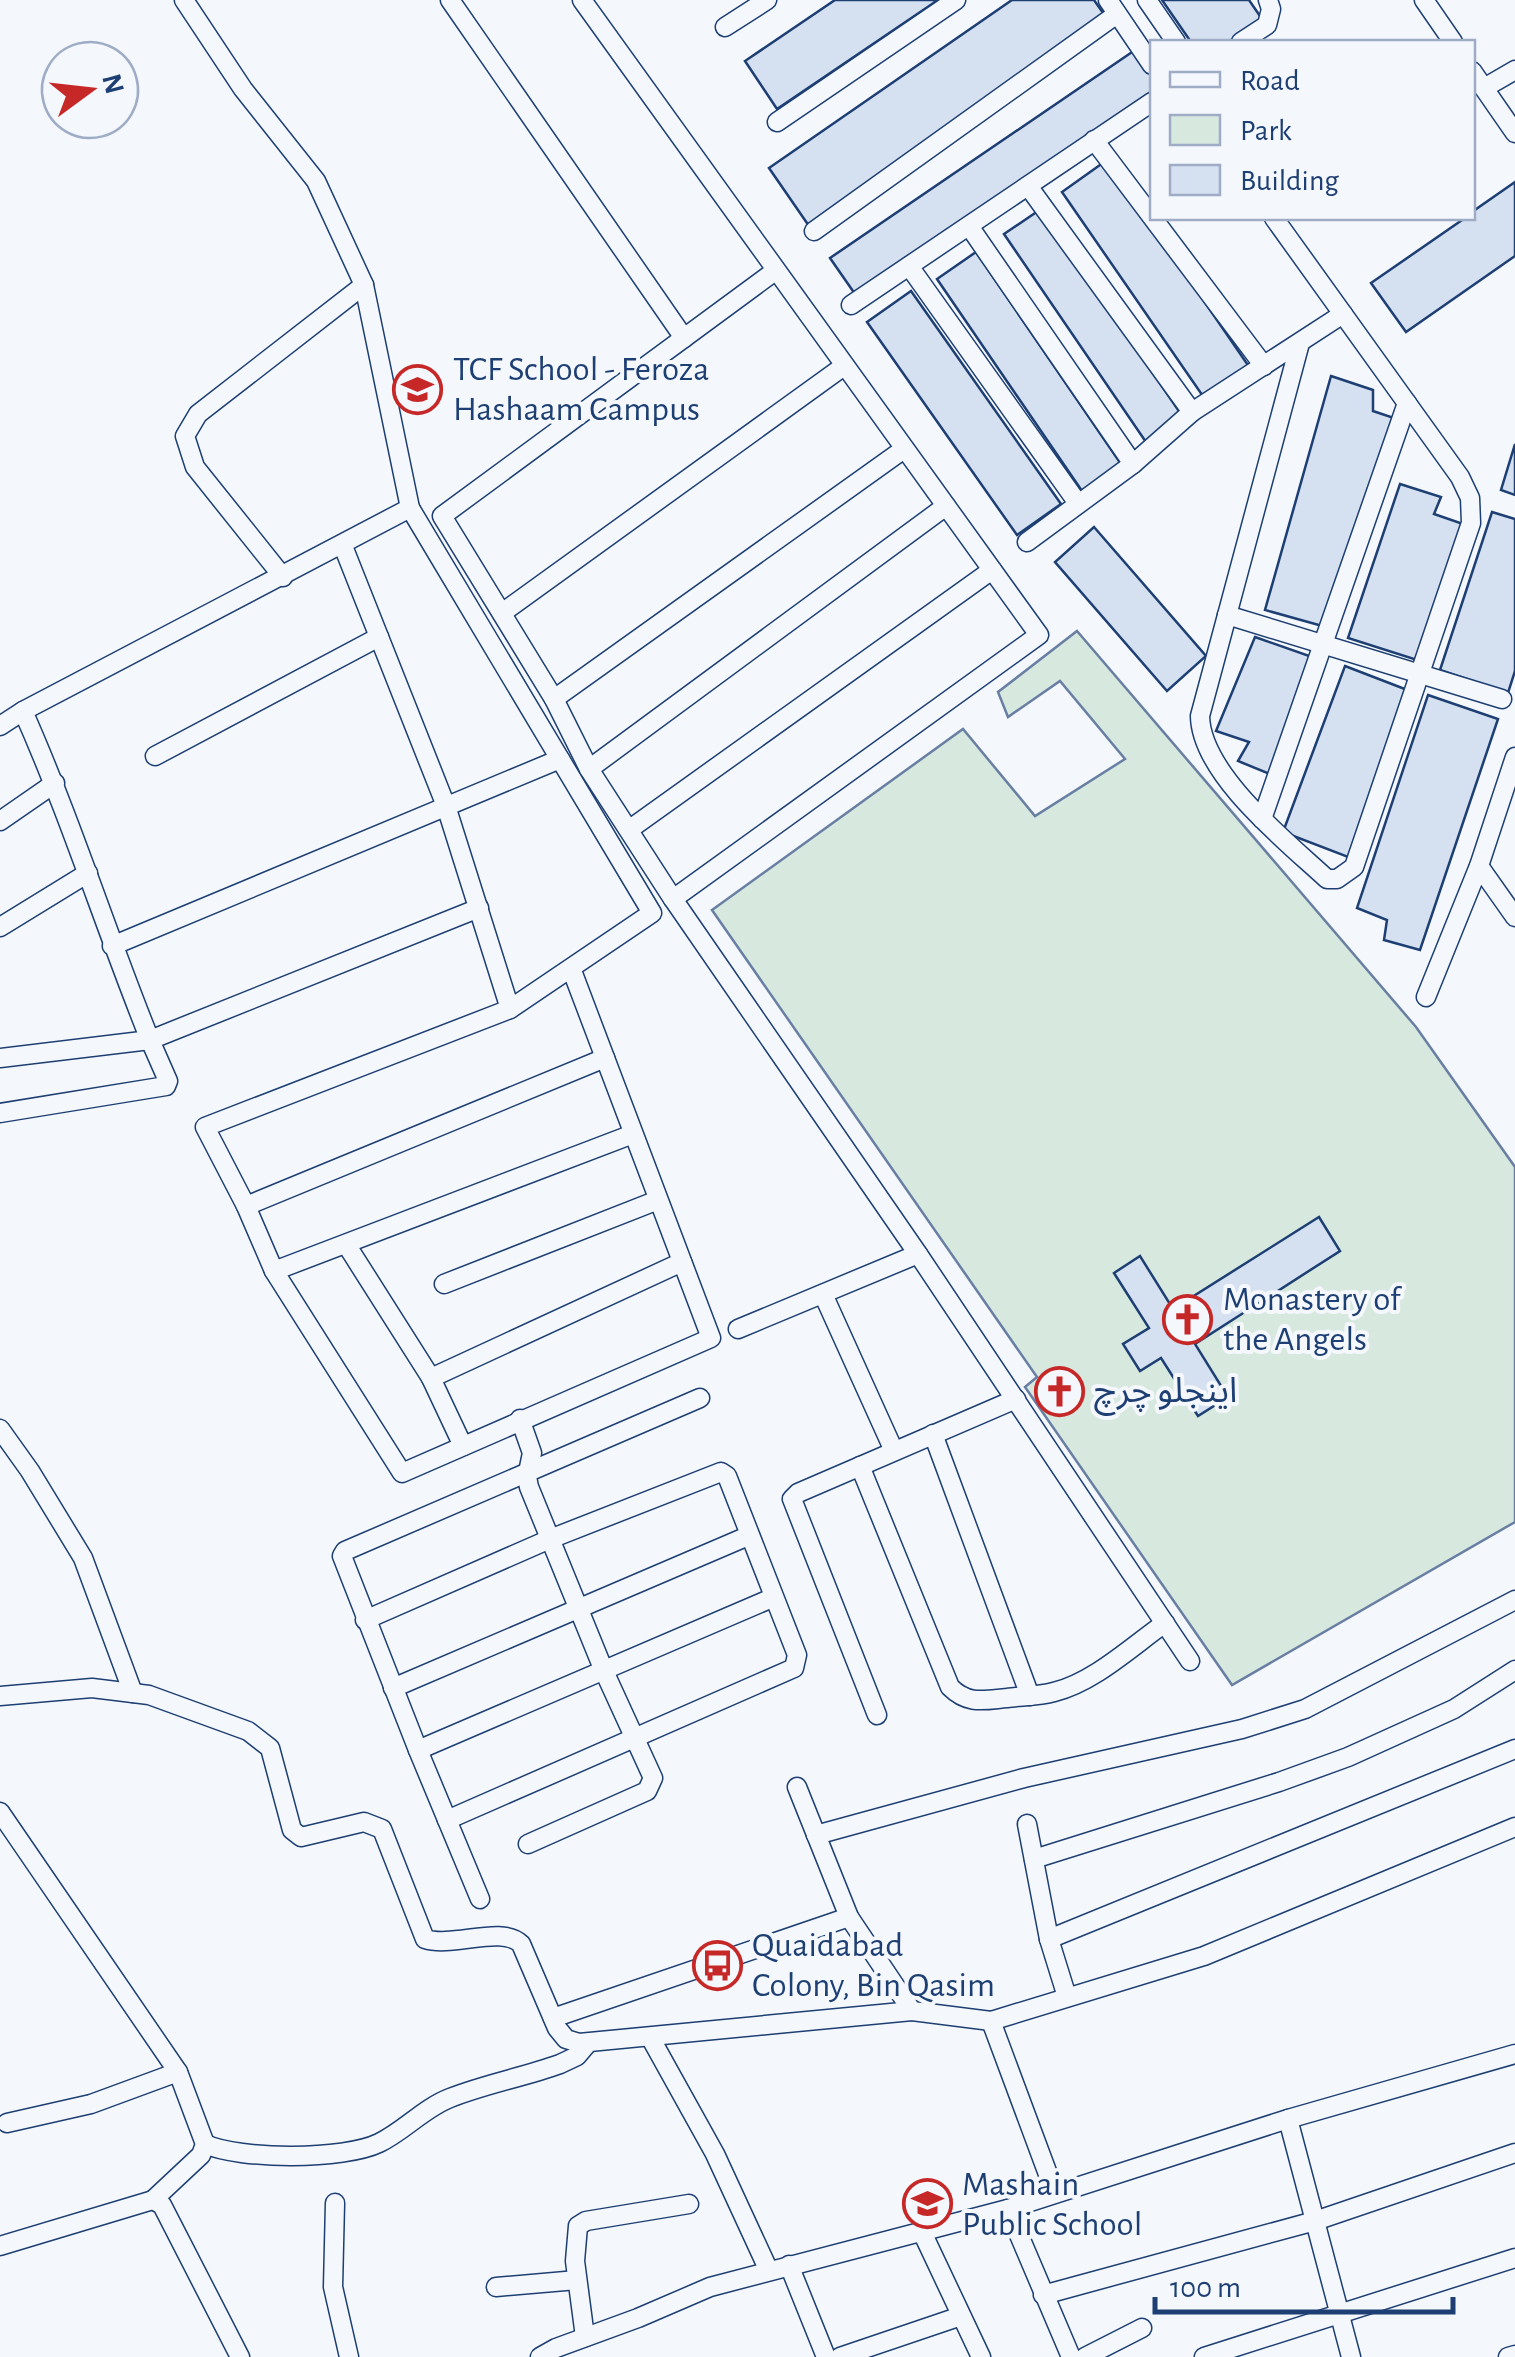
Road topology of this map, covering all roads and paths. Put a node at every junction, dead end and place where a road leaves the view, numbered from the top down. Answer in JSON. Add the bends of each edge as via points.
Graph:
{"nodes":[{"id":1,"x":184,"y":0,"type":"edge"},
{"id":2,"x":450,"y":0,"type":"edge"},
{"id":3,"x":582,"y":0,"type":"edge"},
{"id":4,"x":766,"y":0,"type":"edge"},
{"id":5,"x":956,"y":0,"type":"edge"},
{"id":6,"x":1147,"y":0,"type":"edge"},
{"id":7,"x":1268,"y":0,"type":"edge"},
{"id":8,"x":1424,"y":0,"type":"edge"},
{"id":9,"x":1112,"y":7,"type":"edge"},
{"id":10,"x":726,"y":27,"type":"dead end"},
{"id":11,"x":1175,"y":40,"type":"edge"},
{"id":12,"x":1244,"y":40,"type":"edge"},
{"id":13,"x":1452,"y":40,"type":"edge"},
{"id":14,"x":1150,"y":62,"type":"edge"},
{"id":15,"x":1515,"y":70,"type":"edge"},
{"id":16,"x":1475,"y":75,"type":"edge"},
{"id":17,"x":1484,"y":88,"type":"junction"},
{"id":18,"x":1150,"y":103,"type":"edge"},
{"id":19,"x":778,"y":122,"type":"dead end"},
{"id":20,"x":1515,"y":133,"type":"edge"},
{"id":21,"x":1094,"y":140,"type":"junction"},
{"id":22,"x":1028,"y":186,"type":"junction"},
{"id":23,"x":1150,"y":214,"type":"edge"},
{"id":24,"x":1154,"y":220,"type":"edge"},
{"id":25,"x":1275,"y":220,"type":"edge"},
{"id":26,"x":969,"y":226,"type":"junction"},
{"id":27,"x":814,"y":231,"type":"dead end"},
{"id":28,"x":908,"y":266,"type":"junction"},
{"id":29,"x":774,"y":271,"type":"junction"},
{"id":30,"x":364,"y":285,"type":"junction"},
{"id":31,"x":851,"y":305,"type":"dead end"},
{"id":32,"x":1343,"y":314,"type":"junction"},
{"id":33,"x":684,"y":338,"type":"junction"},
{"id":34,"x":1300,"y":343,"type":"junction"},
{"id":35,"x":844,"y":366,"type":"junction"},
{"id":36,"x":1264,"y":366,"type":"junction"},
{"id":37,"x":1408,"y":403,"type":"junction"},
{"id":38,"x":1192,"y":412,"type":"junction"},
{"id":39,"x":904,"y":449,"type":"junction"},
{"id":40,"x":1133,"y":464,"type":"junction"},
{"id":41,"x":1077,"y":502,"type":"junction"},
{"id":42,"x":946,"y":506,"type":"junction"},
{"id":43,"x":410,"y":508,"type":"junction"},
{"id":44,"x":1027,"y":542,"type":"dead end"},
{"id":45,"x":342,"y":546,"type":"junction"},
{"id":46,"x":992,"y":570,"type":"junction"},
{"id":47,"x":283,"y":577,"type":"junction"},
{"id":48,"x":502,"y":612,"type":"junction"},
{"id":49,"x":1227,"y":615,"type":"junction"},
{"id":50,"x":379,"y":637,"type":"junction"},
{"id":51,"x":1323,"y":644,"type":"junction"},
{"id":52,"x":1420,"y":673,"type":"junction"},
{"id":53,"x":554,"y":699,"type":"junction"},
{"id":54,"x":1502,"y":700,"type":"dead end"},
{"id":55,"x":23,"y":711,"type":"junction"},
{"id":56,"x":0,"y":726,"type":"edge"},
{"id":57,"x":155,"y":756,"type":"dead end"},
{"id":58,"x":1515,"y":757,"type":"edge"},
{"id":59,"x":560,"y":759,"type":"junction"},
{"id":60,"x":590,"y":769,"type":"junction"},
{"id":61,"x":55,"y":783,"type":"junction"},
{"id":62,"x":446,"y":806,"type":"junction"},
{"id":63,"x":1262,"y":819,"type":"junction"},
{"id":64,"x":0,"y":821,"type":"edge"},
{"id":65,"x":630,"y":829,"type":"junction"},
{"id":66,"x":1480,"y":866,"type":"junction"},
{"id":67,"x":88,"y":873,"type":"junction"},
{"id":68,"x":673,"y":899,"type":"junction"},
{"id":69,"x":478,"y":908,"type":"junction"},
{"id":70,"x":1515,"y":917,"type":"edge"},
{"id":71,"x":0,"y":927,"type":"edge"},
{"id":72,"x":112,"y":946,"type":"junction"},
{"id":73,"x":570,"y":968,"type":"junction"},
{"id":74,"x":1426,"y":997,"type":"dead end"},
{"id":75,"x":510,"y":1009,"type":"junction"},
{"id":76,"x":150,"y":1040,"type":"junction"},
{"id":77,"x":0,"y":1058,"type":"edge"},
{"id":78,"x":605,"y":1058,"type":"junction"},
{"id":79,"x":0,"y":1113,"type":"edge"},
{"id":80,"x":634,"y":1134,"type":"junction"},
{"id":81,"x":658,"y":1200,"type":"junction"},
{"id":82,"x":246,"y":1206,"type":"junction"},
{"id":83,"x":346,"y":1244,"type":"junction"},
{"id":84,"x":918,"y":1254,"type":"junction"},
{"id":85,"x":682,"y":1262,"type":"junction"},
{"id":86,"x":274,"y":1271,"type":"junction"},
{"id":87,"x":444,"y":1284,"type":"dead end"},
{"id":88,"x":823,"y":1294,"type":"junction"},
{"id":89,"x":738,"y":1329,"type":"dead end"},
{"id":90,"x":431,"y":1378,"type":"junction"},
{"id":91,"x":700,"y":1398,"type":"dead end"},
{"id":92,"x":1016,"y":1400,"type":"junction"},
{"id":93,"x":520,"y":1420,"type":"junction"},
{"id":94,"x":0,"y":1429,"type":"edge"},
{"id":95,"x":933,"y":1434,"type":"junction"},
{"id":96,"x":463,"y":1446,"type":"junction"},
{"id":97,"x":894,"y":1451,"type":"junction"},
{"id":98,"x":860,"y":1466,"type":"junction"},
{"id":99,"x":528,"y":1471,"type":"junction"},
{"id":100,"x":748,"y":1536,"type":"junction"},
{"id":101,"x":550,"y":1539,"type":"junction"},
{"id":102,"x":772,"y":1598,"type":"junction"},
{"id":103,"x":1515,"y":1600,"type":"edge"},
{"id":104,"x":578,"y":1606,"type":"junction"},
{"id":105,"x":365,"y":1620,"type":"junction"},
{"id":106,"x":1165,"y":1622,"type":"junction"},
{"id":107,"x":1190,"y":1661,"type":"dead end"},
{"id":108,"x":604,"y":1670,"type":"junction"},
{"id":109,"x":1515,"y":1670,"type":"edge"},
{"id":110,"x":393,"y":1688,"type":"junction"},
{"id":111,"x":133,"y":1693,"type":"junction"},
{"id":112,"x":0,"y":1696,"type":"edge"},
{"id":113,"x":1030,"y":1696,"type":"junction"},
{"id":114,"x":877,"y":1715,"type":"dead end"},
{"id":115,"x":634,"y":1740,"type":"junction"},
{"id":116,"x":1515,"y":1749,"type":"edge"},
{"id":117,"x":418,"y":1750,"type":"junction"},
{"id":118,"x":796,"y":1787,"type":"dead end"},
{"id":119,"x":0,"y":1812,"type":"edge"},
{"id":120,"x":447,"y":1820,"type":"junction"},
{"id":121,"x":1027,"y":1824,"type":"dead end"},
{"id":122,"x":1515,"y":1826,"type":"edge"},
{"id":123,"x":816,"y":1835,"type":"junction"},
{"id":124,"x":7,"y":1837,"type":"edge"},
{"id":125,"x":528,"y":1844,"type":"dead end"},
{"id":126,"x":1034,"y":1859,"type":"junction"},
{"id":127,"x":480,"y":1899,"type":"dead end"},
{"id":128,"x":849,"y":1917,"type":"junction"},
{"id":129,"x":1049,"y":1939,"type":"junction"},
{"id":130,"x":1066,"y":1997,"type":"junction"},
{"id":131,"x":912,"y":2011,"type":"junction"},
{"id":132,"x":553,"y":2018,"type":"junction"},
{"id":133,"x":991,"y":2022,"type":"junction"},
{"id":134,"x":650,"y":2037,"type":"junction"},
{"id":135,"x":588,"y":2043,"type":"junction"},
{"id":136,"x":1515,"y":2054,"type":"edge"},
{"id":137,"x":178,"y":2072,"type":"junction"},
{"id":138,"x":1288,"y":2119,"type":"junction"},
{"id":139,"x":7,"y":2123,"type":"dead end"},
{"id":140,"x":205,"y":2144,"type":"junction"},
{"id":141,"x":1515,"y":2153,"type":"edge"},
{"id":142,"x":1055,"y":2193,"type":"junction"},
{"id":143,"x":153,"y":2200,"type":"junction"},
{"id":144,"x":335,"y":2203,"type":"dead end"},
{"id":145,"x":689,"y":2204,"type":"dead end"},
{"id":146,"x":1008,"y":2209,"type":"junction"},
{"id":147,"x":1315,"y":2220,"type":"junction"},
{"id":148,"x":922,"y":2232,"type":"junction"},
{"id":149,"x":3,"y":2250,"type":"edge"},
{"id":150,"x":1515,"y":2258,"type":"edge"},
{"id":151,"x":788,"y":2266,"type":"junction"},
{"id":152,"x":769,"y":2270,"type":"junction"},
{"id":153,"x":577,"y":2280,"type":"junction"},
{"id":154,"x":496,"y":2287,"type":"dead end"},
{"id":155,"x":1043,"y":2295,"type":"junction"},
{"id":156,"x":1338,"y":2313,"type":"junction"},
{"id":157,"x":961,"y":2316,"type":"junction"},
{"id":158,"x":1142,"y":2328,"type":"dead end"},
{"id":159,"x":584,"y":2337,"type":"junction"},
{"id":160,"x":240,"y":2357,"type":"edge"},
{"id":161,"x":350,"y":2357,"type":"edge"},
{"id":162,"x":540,"y":2357,"type":"edge"},
{"id":163,"x":826,"y":2357,"type":"edge"},
{"id":164,"x":840,"y":2357,"type":"edge"},
{"id":165,"x":980,"y":2357,"type":"edge"},
{"id":166,"x":1072,"y":2357,"type":"edge"},
{"id":167,"x":1085,"y":2357,"type":"edge"},
{"id":168,"x":1204,"y":2357,"type":"edge"},
{"id":169,"x":1351,"y":2357,"type":"edge"}],
"edges":[{"from":1,"to":30,"type":"street","via":[[316,181]]},
{"from":2,"to":33,"type":"street"},
{"from":3,"to":29,"type":"street"},
{"from":4,"to":10,"type":"street"},
{"from":5,"to":19,"type":"street"},
{"from":6,"to":11,"type":"street"},
{"from":7,"to":12,"type":"street","via":[[1266,25]]},
{"from":8,"to":13,"type":"street"},
{"from":9,"to":14,"type":"street"},
{"from":9,"to":27,"type":"street"},
{"from":15,"to":17,"type":"street"},
{"from":16,"to":17,"type":"street"},
{"from":17,"to":20,"type":"street"},
{"from":18,"to":21,"type":"street"},
{"from":21,"to":22,"type":"street"},
{"from":21,"to":23,"type":"street"},
{"from":22,"to":26,"type":"street"},
{"from":22,"to":38,"type":"street"},
{"from":24,"to":36,"type":"street"},
{"from":25,"to":32,"type":"street"},
{"from":26,"to":28,"type":"street"},
{"from":26,"to":40,"type":"street"},
{"from":28,"to":31,"type":"street"},
{"from":28,"to":41,"type":"street"},
{"from":29,"to":33,"type":"street"},
{"from":29,"to":35,"type":"street"},
{"from":30,"to":43,"type":"street"},
{"from":30,"to":47,"type":"street","via":[[198,414],[185,436],[195,467]]},
{"from":32,"to":34,"type":"street"},
{"from":32,"to":37,"type":"street"},
{"from":33,"to":48,"type":"street","via":[[442,516]]},
{"from":34,"to":36,"type":"street"},
{"from":34,"to":49,"type":"street"},
{"from":35,"to":39,"type":"street"},
{"from":35,"to":48,"type":"street"},
{"from":36,"to":38,"type":"street"},
{"from":37,"to":51,"type":"street"},
{"from":37,"to":52,"type":"street","via":[[1470,498],[1471,522]]},
{"from":38,"to":40,"type":"street"},
{"from":39,"to":42,"type":"street"},
{"from":39,"to":53,"type":"street"},
{"from":40,"to":41,"type":"street"},
{"from":41,"to":44,"type":"street"},
{"from":42,"to":46,"type":"street"},
{"from":42,"to":60,"type":"street"},
{"from":43,"to":45,"type":"street"},
{"from":43,"to":59,"type":"street"},
{"from":45,"to":47,"type":"street"},
{"from":45,"to":50,"type":"street"},
{"from":46,"to":65,"type":"street"},
{"from":46,"to":68,"type":"street","via":[[1039,635]]},
{"from":47,"to":55,"type":"street"},
{"from":48,"to":53,"type":"street"},
{"from":49,"to":51,"type":"street"},
{"from":49,"to":63,"type":"street","via":[[1200,735],[1209,756]]},
{"from":50,"to":57,"type":"street"},
{"from":50,"to":62,"type":"street"},
{"from":51,"to":52,"type":"street"},
{"from":51,"to":63,"type":"street"},
{"from":52,"to":54,"type":"street"},
{"from":52,"to":63,"type":"street","via":[[1354,867],[1327,879]]},
{"from":53,"to":60,"type":"street"},
{"from":55,"to":56,"type":"street"},
{"from":55,"to":61,"type":"street"},
{"from":58,"to":66,"type":"street"},
{"from":59,"to":62,"type":"street"},
{"from":59,"to":73,"type":"street","via":[[652,913]]},
{"from":60,"to":65,"type":"street"},
{"from":61,"to":64,"type":"street"},
{"from":61,"to":67,"type":"street"},
{"from":62,"to":69,"type":"street"},
{"from":62,"to":72,"type":"street"},
{"from":65,"to":68,"type":"street"},
{"from":66,"to":70,"type":"street"},
{"from":66,"to":74,"type":"street"},
{"from":67,"to":71,"type":"street"},
{"from":67,"to":72,"type":"street"},
{"from":68,"to":84,"type":"street"},
{"from":69,"to":75,"type":"street"},
{"from":69,"to":76,"type":"street"},
{"from":72,"to":76,"type":"street"},
{"from":73,"to":75,"type":"street"},
{"from":73,"to":78,"type":"street"},
{"from":75,"to":82,"type":"street","via":[[205,1127]]},
{"from":76,"to":77,"type":"street"},
{"from":76,"to":79,"type":"street","via":[[166,1086]]},
{"from":78,"to":80,"type":"street"},
{"from":78,"to":82,"type":"street"},
{"from":80,"to":81,"type":"street"},
{"from":80,"to":83,"type":"street"},
{"from":81,"to":85,"type":"street"},
{"from":81,"to":87,"type":"street"},
{"from":82,"to":86,"type":"street"},
{"from":83,"to":86,"type":"street"},
{"from":83,"to":90,"type":"street"},
{"from":84,"to":88,"type":"street"},
{"from":84,"to":92,"type":"street"},
{"from":85,"to":90,"type":"street"},
{"from":85,"to":93,"type":"street","via":[[711,1338]]},
{"from":86,"to":96,"type":"street","via":[[402,1473]]},
{"from":88,"to":89,"type":"street"},
{"from":88,"to":97,"type":"street"},
{"from":90,"to":96,"type":"street"},
{"from":91,"to":99,"type":"street"},
{"from":92,"to":95,"type":"street"},
{"from":92,"to":106,"type":"street"},
{"from":93,"to":96,"type":"street"},
{"from":93,"to":99,"type":"street","via":[[532,1453]]},
{"from":94,"to":111,"type":"street","via":[[83,1558]]},
{"from":95,"to":97,"type":"street"},
{"from":95,"to":113,"type":"street"},
{"from":97,"to":98,"type":"street"},
{"from":98,"to":113,"type":"street","via":[[950,1687],[974,1702]]},
{"from":98,"to":114,"type":"street","via":[[792,1498]]},
{"from":99,"to":101,"type":"street"},
{"from":99,"to":105,"type":"street","via":[[345,1551],[342,1561]]},
{"from":100,"to":101,"type":"street","via":[[720,1472]]},
{"from":100,"to":102,"type":"street"},
{"from":100,"to":104,"type":"street"},
{"from":101,"to":104,"type":"street"},
{"from":101,"to":105,"type":"street"},
{"from":102,"to":108,"type":"street"},
{"from":102,"to":115,"type":"street","via":[[797,1655],[794,1668]]},
{"from":103,"to":123,"type":"street","via":[[1305,1709]]},
{"from":104,"to":108,"type":"street"},
{"from":104,"to":110,"type":"street"},
{"from":105,"to":110,"type":"street"},
{"from":106,"to":107,"type":"street"},
{"from":106,"to":113,"type":"street","via":[[1067,1688]]},
{"from":108,"to":115,"type":"street"},
{"from":108,"to":117,"type":"street"},
{"from":109,"to":126,"type":"street","via":[[1454,1709],[1348,1756]]},
{"from":110,"to":117,"type":"street"},
{"from":111,"to":112,"type":"street","via":[[92,1688]]},
{"from":111,"to":132,"type":"street","via":[[248,1731],[270,1748],[292,1830],[301,1836],[364,1822],[382,1829],[425,1938],[515,1938]]},
{"from":115,"to":120,"type":"street"},
{"from":115,"to":125,"type":"street","via":[[653,1778],[647,1791]]},
{"from":116,"to":129,"type":"street"},
{"from":117,"to":120,"type":"street"},
{"from":118,"to":123,"type":"street"},
{"from":119,"to":124,"type":"street"},
{"from":120,"to":127,"type":"street"},
{"from":121,"to":126,"type":"street"},
{"from":122,"to":130,"type":"street","via":[[1204,1956]]},
{"from":123,"to":128,"type":"street"},
{"from":124,"to":137,"type":"street"},
{"from":126,"to":129,"type":"street"},
{"from":128,"to":131,"type":"street"},
{"from":128,"to":132,"type":"street"},
{"from":129,"to":130,"type":"street"},
{"from":130,"to":133,"type":"street"},
{"from":131,"to":133,"type":"street"},
{"from":131,"to":134,"type":"street"},
{"from":132,"to":135,"type":"street","via":[[566,2040]]},
{"from":133,"to":142,"type":"street"},
{"from":134,"to":135,"type":"street"},
{"from":134,"to":152,"type":"street"},
{"from":135,"to":140,"type":"street","via":[[560,2064],[442,2101],[378,2144],[347,2152],[244,2155]]},
{"from":136,"to":138,"type":"street"},
{"from":137,"to":139,"type":"street","via":[[91,2104]]},
{"from":137,"to":140,"type":"street"},
{"from":138,"to":142,"type":"street"},
{"from":138,"to":147,"type":"street"},
{"from":140,"to":143,"type":"street"},
{"from":141,"to":147,"type":"street"},
{"from":142,"to":146,"type":"street"},
{"from":143,"to":149,"type":"street"},
{"from":143,"to":160,"type":"street","via":[[162,2205]]},
{"from":144,"to":161,"type":"street","via":[[334,2287]]},
{"from":145,"to":153,"type":"street","via":[[580,2223]]},
{"from":146,"to":148,"type":"street"},
{"from":146,"to":155,"type":"street"},
{"from":147,"to":155,"type":"street"},
{"from":147,"to":156,"type":"street"},
{"from":148,"to":151,"type":"street"},
{"from":148,"to":157,"type":"street"},
{"from":150,"to":156,"type":"street"},
{"from":151,"to":152,"type":"street"},
{"from":151,"to":163,"type":"street"},
{"from":152,"to":159,"type":"street"},
{"from":153,"to":154,"type":"street"},
{"from":153,"to":159,"type":"street"},
{"from":155,"to":166,"type":"street"},
{"from":156,"to":168,"type":"street"},
{"from":156,"to":169,"type":"street"},
{"from":157,"to":164,"type":"street"},
{"from":157,"to":165,"type":"street"},
{"from":158,"to":167,"type":"street"},
{"from":159,"to":162,"type":"street"}]}
